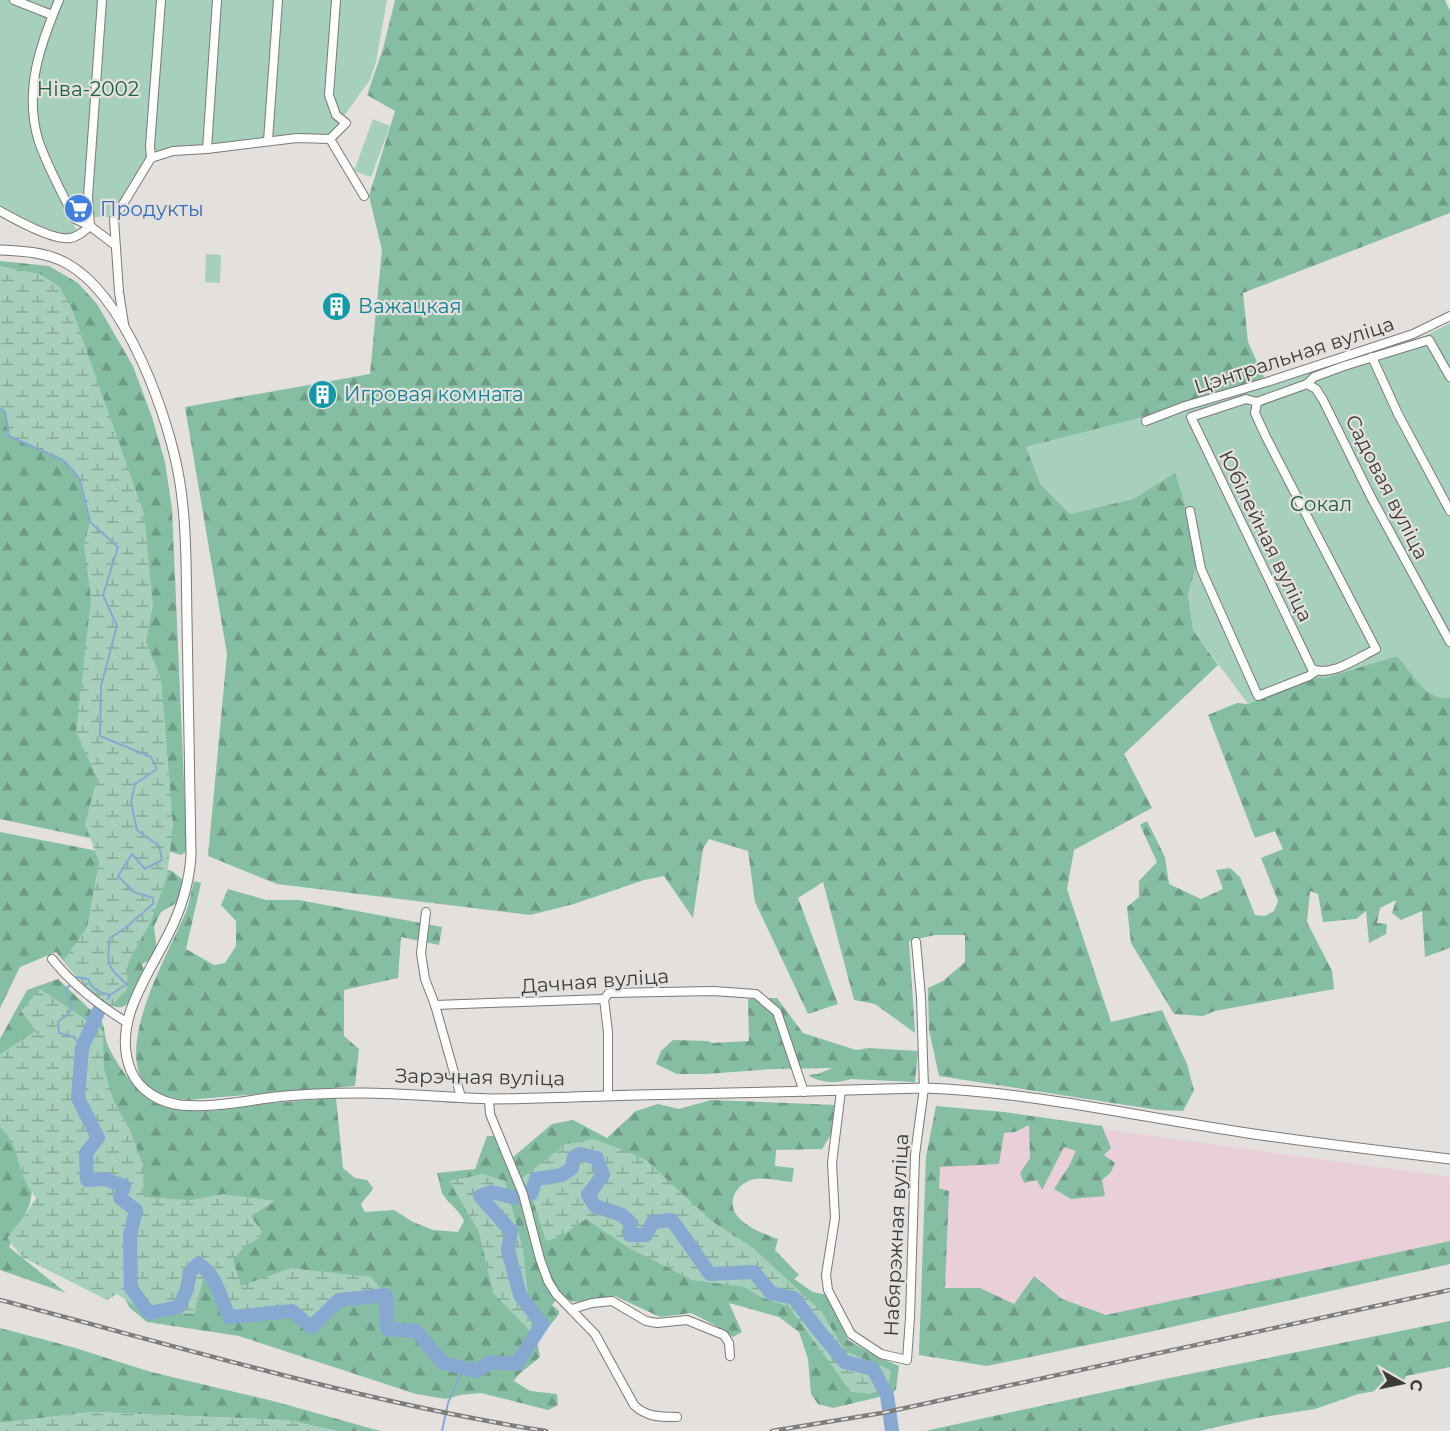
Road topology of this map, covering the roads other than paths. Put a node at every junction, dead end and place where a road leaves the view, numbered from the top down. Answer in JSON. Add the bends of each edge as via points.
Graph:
{"nodes":[{"id":1,"x":14,"y":0,"type":"edge"},
{"id":2,"x":59,"y":0,"type":"edge"},
{"id":3,"x":102,"y":0,"type":"edge"},
{"id":4,"x":161,"y":0,"type":"edge"},
{"id":5,"x":217,"y":0,"type":"edge"},
{"id":6,"x":278,"y":0,"type":"edge"},
{"id":7,"x":336,"y":0,"type":"edge"},
{"id":8,"x":52,"y":15,"type":"junction"},
{"id":9,"x":330,"y":139,"type":"junction"},
{"id":10,"x":267,"y":141,"type":"junction"},
{"id":11,"x":207,"y":149,"type":"junction"},
{"id":12,"x":151,"y":158,"type":"junction"},
{"id":13,"x":364,"y":196,"type":"dead end"},
{"id":14,"x":0,"y":211,"type":"edge"},
{"id":15,"x":90,"y":222,"type":"junction"},
{"id":16,"x":115,"y":245,"type":"junction"},
{"id":17,"x":0,"y":250,"type":"edge"},
{"id":18,"x":1450,"y":316,"type":"edge"},
{"id":19,"x":124,"y":324,"type":"junction"},
{"id":20,"x":1450,"y":356,"type":"edge"},
{"id":21,"x":1372,"y":357,"type":"junction"},
{"id":22,"x":1441,"y":360,"type":"junction"},
{"id":23,"x":1450,"y":377,"type":"edge"},
{"id":24,"x":1267,"y":382,"type":"junction"},
{"id":25,"x":1307,"y":384,"type":"junction"},
{"id":26,"x":1271,"y":396,"type":"junction"},
{"id":27,"x":1257,"y":402,"type":"junction"},
{"id":28,"x":1146,"y":421,"type":"dead end"},
{"id":29,"x":1191,"y":511,"type":"dead end"},
{"id":30,"x":1450,"y":511,"type":"edge"},
{"id":31,"x":1450,"y":642,"type":"edge"},
{"id":32,"x":1314,"y":670,"type":"junction"},
{"id":33,"x":426,"y":912,"type":"dead end"},
{"id":34,"x":916,"y":942,"type":"dead end"},
{"id":35,"x":52,"y":959,"type":"dead end"},
{"id":36,"x":604,"y":999,"type":"junction"},
{"id":37,"x":435,"y":1005,"type":"junction"},
{"id":38,"x":128,"y":1023,"type":"junction"},
{"id":39,"x":924,"y":1088,"type":"junction"},
{"id":40,"x":841,"y":1091,"type":"junction"},
{"id":41,"x":804,"y":1092,"type":"junction"},
{"id":42,"x":461,"y":1096,"type":"junction"},
{"id":43,"x":608,"y":1096,"type":"junction"},
{"id":44,"x":489,"y":1099,"type":"junction"},
{"id":45,"x":1450,"y":1159,"type":"edge"},
{"id":46,"x":572,"y":1309,"type":"junction"},
{"id":47,"x":730,"y":1356,"type":"dead end"},
{"id":48,"x":677,"y":1417,"type":"dead end"}],
"edges":[{"from":1,"to":8,"type":"street"},
{"from":2,"to":8,"type":"street"},
{"from":3,"to":15,"type":"street","via":[[88,197]]},
{"from":4,"to":12,"type":"street"},
{"from":5,"to":11,"type":"street"},
{"from":6,"to":10,"type":"street"},
{"from":7,"to":9,"type":"street","via":[[329,95],[336,115],[346,123]]},
{"from":8,"to":15,"type":"street","via":[[33,76],[34,121],[39,141],[75,219]]},
{"from":9,"to":10,"type":"street"},
{"from":9,"to":13,"type":"street"},
{"from":10,"to":11,"type":"street"},
{"from":11,"to":12,"type":"street","via":[[173,151]]},
{"from":12,"to":16,"type":"street","via":[[114,219]]},
{"from":14,"to":15,"type":"street","via":[[62,239],[76,236]]},
{"from":15,"to":16,"type":"street"},
{"from":16,"to":19,"type":"street"},
{"from":17,"to":19,"type":"street","name":"Зарэчная вуліца","via":[[36,253],[66,262],[89,279]]},
{"from":18,"to":24,"type":"street","name":"Цэнтральная вуліца","via":[[1413,334]]},
{"from":19,"to":38,"type":"street","name":"Зарэчная вуліца","via":[[165,423],[180,484],[186,546],[191,856],[183,902],[144,980]]},
{"from":20,"to":22,"type":"street"},
{"from":21,"to":22,"type":"street","via":[[1430,340]]},
{"from":21,"to":25,"type":"street","via":[[1314,377]]},
{"from":21,"to":30,"type":"street"},
{"from":22,"to":23,"type":"street"},
{"from":24,"to":26,"type":"street"},
{"from":24,"to":28,"type":"street","name":"Цэнтральная вуліца"},
{"from":25,"to":26,"type":"street"},
{"from":25,"to":31,"type":"street","name":"Садовая вуліца","via":[[1323,400]]},
{"from":26,"to":27,"type":"street"},
{"from":27,"to":32,"type":"street","via":[[1256,413],[1266,437],[1376,649],[1329,672]]},
{"from":27,"to":32,"type":"street","name":"Юбілейная вуліца","via":[[1246,399],[1191,417]]},
{"from":29,"to":32,"type":"street","via":[[1201,569],[1258,696],[1309,676]]},
{"from":33,"to":37,"type":"street","via":[[422,953],[425,979]]},
{"from":34,"to":39,"type":"street","name":"Набярэжная вуліца"},
{"from":35,"to":38,"type":"street","via":[[75,986]]},
{"from":36,"to":37,"type":"street","name":"Дачная вуліца"},
{"from":36,"to":41,"type":"street","name":"Дачная вуліца","via":[[609,993],[750,993],[762,997],[781,1019]]},
{"from":36,"to":43,"type":"street"},
{"from":37,"to":42,"type":"street"},
{"from":38,"to":42,"type":"street","name":"Зарэчная вуліца","via":[[126,1050],[131,1072],[146,1091],[168,1103],[213,1105],[317,1094]]},
{"from":39,"to":40,"type":"street","name":"Зарэчная вуліца"},
{"from":39,"to":40,"type":"street","name":"Набярэжная вуліца","via":[[915,1155],[907,1360],[881,1354],[851,1334],[828,1290],[826,1275],[836,1218],[832,1162]]},
{"from":39,"to":45,"type":"street","name":"Зарэчная вуліца","via":[[1026,1096],[1247,1133]]},
{"from":40,"to":41,"type":"street","name":"Зарэчная вуліца"},
{"from":41,"to":43,"type":"street","name":"Зарэчная вуліца"},
{"from":42,"to":44,"type":"street","name":"Зарэчная вуліца"},
{"from":43,"to":44,"type":"street","name":"Зарэчная вуліца"},
{"from":44,"to":46,"type":"street","via":[[490,1114],[523,1194],[548,1281]]},
{"from":46,"to":47,"type":"street","via":[[612,1301],[646,1321],[687,1320],[724,1335]]},
{"from":46,"to":48,"type":"street","via":[[595,1334],[633,1405],[654,1417]]}]}
